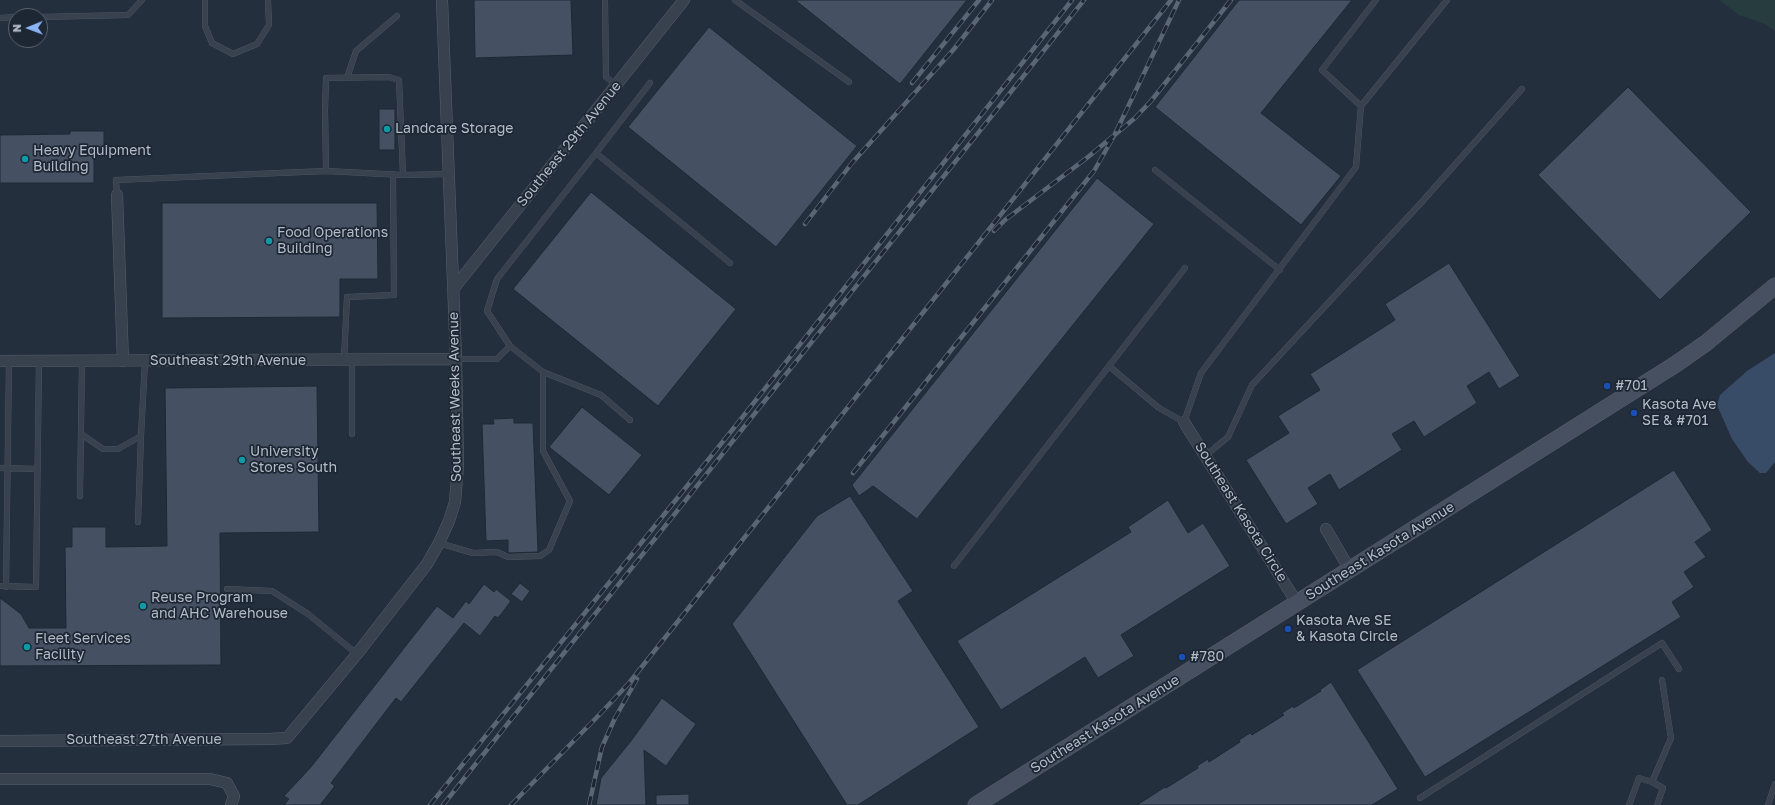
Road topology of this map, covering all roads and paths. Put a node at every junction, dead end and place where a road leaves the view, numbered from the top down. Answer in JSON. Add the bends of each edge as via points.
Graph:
{"nodes":[{"id":1,"x":142,"y":0,"type":"edge"},
{"id":2,"x":205,"y":0,"type":"edge"},
{"id":3,"x":268,"y":0,"type":"edge"},
{"id":4,"x":442,"y":0,"type":"edge"},
{"id":5,"x":605,"y":0,"type":"edge"},
{"id":6,"x":684,"y":0,"type":"edge"},
{"id":7,"x":735,"y":0,"type":"edge"},
{"id":8,"x":1376,"y":0,"type":"edge"},
{"id":9,"x":1447,"y":0,"type":"edge"},
{"id":10,"x":397,"y":16,"type":"dead end"},
{"id":11,"x":48,"y":17,"type":"edge"},
{"id":12,"x":347,"y":78,"type":"junction"},
{"id":13,"x":849,"y":82,"type":"dead end"},
{"id":14,"x":650,"y":83,"type":"dead end"},
{"id":15,"x":617,"y":85,"type":"junction"},
{"id":16,"x":1522,"y":89,"type":"dead end"},
{"id":17,"x":1361,"y":106,"type":"junction"},
{"id":18,"x":596,"y":153,"type":"junction"},
{"id":19,"x":1154,"y":170,"type":"dead end"},
{"id":20,"x":326,"y":171,"type":"junction"},
{"id":21,"x":393,"y":174,"type":"junction"},
{"id":22,"x":449,"y":174,"type":"junction"},
{"id":23,"x":403,"y":175,"type":"junction"},
{"id":24,"x":117,"y":195,"type":"joint"},
{"id":25,"x":730,"y":263,"type":"dead end"},
{"id":26,"x":1185,"y":268,"type":"dead end"},
{"id":27,"x":1280,"y":270,"type":"junction"},
{"id":28,"x":1775,"y":286,"type":"edge"},
{"id":29,"x":454,"y":288,"type":"junction"},
{"id":30,"x":510,"y":346,"type":"junction"},
{"id":31,"x":456,"y":359,"type":"junction"},
{"id":32,"x":348,"y":360,"type":"junction"},
{"id":33,"x":5,"y":361,"type":"edge"},
{"id":34,"x":39,"y":361,"type":"junction"},
{"id":35,"x":82,"y":361,"type":"junction"},
{"id":36,"x":123,"y":361,"type":"junction"},
{"id":37,"x":145,"y":361,"type":"junction"},
{"id":38,"x":1109,"y":366,"type":"junction"},
{"id":39,"x":544,"y":372,"type":"junction"},
{"id":40,"x":630,"y":420,"type":"dead end"},
{"id":41,"x":1184,"y":422,"type":"junction"},
{"id":42,"x":80,"y":434,"type":"junction"},
{"id":43,"x":352,"y":434,"type":"dead end"},
{"id":44,"x":141,"y":436,"type":"junction"},
{"id":45,"x":1205,"y":456,"type":"junction"},
{"id":46,"x":0,"y":468,"type":"edge"},
{"id":47,"x":8,"y":468,"type":"junction"},
{"id":48,"x":38,"y":469,"type":"junction"},
{"id":49,"x":80,"y":496,"type":"dead end"},
{"id":50,"x":138,"y":522,"type":"dead end"},
{"id":51,"x":1326,"y":529,"type":"dead end"},
{"id":52,"x":439,"y":543,"type":"junction"},
{"id":53,"x":954,"y":566,"type":"dead end"},
{"id":54,"x":1350,"y":570,"type":"junction"},
{"id":55,"x":3,"y":587,"type":"edge"},
{"id":56,"x":227,"y":590,"type":"dead end"},
{"id":57,"x":1297,"y":603,"type":"junction"},
{"id":58,"x":357,"y":654,"type":"junction"},
{"id":59,"x":1679,"y":669,"type":"dead end"},
{"id":60,"x":1662,"y":680,"type":"dead end"},
{"id":61,"x":287,"y":738,"type":"joint"},
{"id":62,"x":0,"y":741,"type":"edge"},
{"id":63,"x":0,"y":779,"type":"edge"},
{"id":64,"x":1652,"y":782,"type":"junction"},
{"id":65,"x":1775,"y":784,"type":"edge"},
{"id":66,"x":1420,"y":798,"type":"dead end"},
{"id":67,"x":232,"y":800,"type":"edge"},
{"id":68,"x":976,"y":805,"type":"edge"},
{"id":69,"x":1629,"y":805,"type":"edge"},
{"id":70,"x":1657,"y":805,"type":"edge"},
{"id":71,"x":1768,"y":805,"type":"edge"}],
"edges":[{"from":1,"to":11,"type":"lane","via":[[128,15]]},
{"from":2,"to":3,"type":"lane","via":[[205,26],[212,43],[233,54],[257,44],[269,24]]},
{"from":4,"to":22,"type":"street","name":"Southeast Weeks Avenue"},
{"from":5,"to":15,"type":"lane","via":[[606,77]]},
{"from":6,"to":15,"type":"street","name":"Southeast 29th Avenue"},
{"from":7,"to":13,"type":"lane"},
{"from":8,"to":17,"type":"lane","via":[[1322,70]]},
{"from":9,"to":17,"type":"lane"},
{"from":10,"to":12,"type":"lane","via":[[356,51]]},
{"from":12,"to":20,"type":"lane","via":[[326,78]]},
{"from":12,"to":23,"type":"lane","via":[[389,77],[399,80]]},
{"from":14,"to":18,"type":"lane"},
{"from":15,"to":29,"type":"street","name":"Southeast 29th Avenue"},
{"from":16,"to":45,"type":"lane","via":[[1420,204],[1252,385],[1228,437]]},
{"from":17,"to":27,"type":"lane","via":[[1356,167]]},
{"from":18,"to":25,"type":"lane"},
{"from":18,"to":30,"type":"lane","via":[[497,279],[487,311]]},
{"from":19,"to":27,"type":"lane"},
{"from":20,"to":21,"type":"lane"},
{"from":20,"to":24,"type":"lane","via":[[116,180]]},
{"from":21,"to":23,"type":"lane"},
{"from":21,"to":32,"type":"lane","via":[[394,295],[346,297]]},
{"from":22,"to":23,"type":"lane"},
{"from":22,"to":29,"type":"street","name":"Southeast Weeks Avenue"},
{"from":24,"to":36,"type":"street"},
{"from":26,"to":38,"type":"lane"},
{"from":27,"to":41,"type":"lane","via":[[1201,372]]},
{"from":28,"to":54,"type":"street","name":"Southeast Kasota Avenue","via":[[1706,343],[1676,364]]},
{"from":29,"to":31,"type":"street","name":"Southeast Weeks Avenue"},
{"from":30,"to":31,"type":"lane","via":[[497,359]]},
{"from":30,"to":39,"type":"lane"},
{"from":31,"to":32,"type":"street","name":"Southeast 29th Avenue"},
{"from":31,"to":52,"type":"street","name":"Southeast Weeks Avenue","via":[[457,484],[455,502]]},
{"from":32,"to":37,"type":"street","name":"Southeast 29th Avenue"},
{"from":32,"to":43,"type":"lane"},
{"from":33,"to":34,"type":"street","name":"Southeast 29th Avenue"},
{"from":33,"to":47,"type":"lane"},
{"from":34,"to":35,"type":"street","name":"Southeast 29th Avenue"},
{"from":34,"to":48,"type":"lane"},
{"from":35,"to":36,"type":"street","name":"Southeast 29th Avenue"},
{"from":35,"to":42,"type":"lane"},
{"from":36,"to":37,"type":"street","name":"Southeast 29th Avenue"},
{"from":37,"to":44,"type":"lane"},
{"from":38,"to":41,"type":"lane","via":[[1159,408]]},
{"from":38,"to":53,"type":"lane"},
{"from":39,"to":40,"type":"lane","via":[[601,395]]},
{"from":39,"to":52,"type":"lane","via":[[542,450],[570,501],[549,550],[540,556],[508,558],[497,552],[473,552]]},
{"from":41,"to":45,"type":"street","name":"Southeast Kasota Circle"},
{"from":42,"to":44,"type":"lane","via":[[103,448],[118,449]]},
{"from":42,"to":49,"type":"lane"},
{"from":44,"to":50,"type":"lane"},
{"from":45,"to":57,"type":"street","name":"Southeast Kasota Circle"},
{"from":46,"to":47,"type":"lane"},
{"from":47,"to":48,"type":"lane"},
{"from":47,"to":55,"type":"lane"},
{"from":48,"to":55,"type":"lane","via":[[36,587]]},
{"from":51,"to":54,"type":"street"},
{"from":52,"to":58,"type":"street","name":"Southeast Weeks Avenue","via":[[415,580]]},
{"from":54,"to":57,"type":"street","name":"Southeast Kasota Avenue"},
{"from":56,"to":58,"type":"lane","via":[[272,591],[308,614]]},
{"from":57,"to":68,"type":"street","name":"Southeast Kasota Avenue"},
{"from":58,"to":61,"type":"street","name":"Southeast Weeks Avenue"},
{"from":59,"to":66,"type":"lane","via":[[1662,643]]},
{"from":60,"to":64,"type":"lane","via":[[1671,738]]},
{"from":61,"to":62,"type":"street","name":"Southeast 27th Avenue"},
{"from":63,"to":67,"type":"street","via":[[210,779],[228,783]]},
{"from":64,"to":69,"type":"lane","via":[[1639,778]]},
{"from":64,"to":70,"type":"lane","via":[[1663,788]]},
{"from":65,"to":71,"type":"lane"}]}
